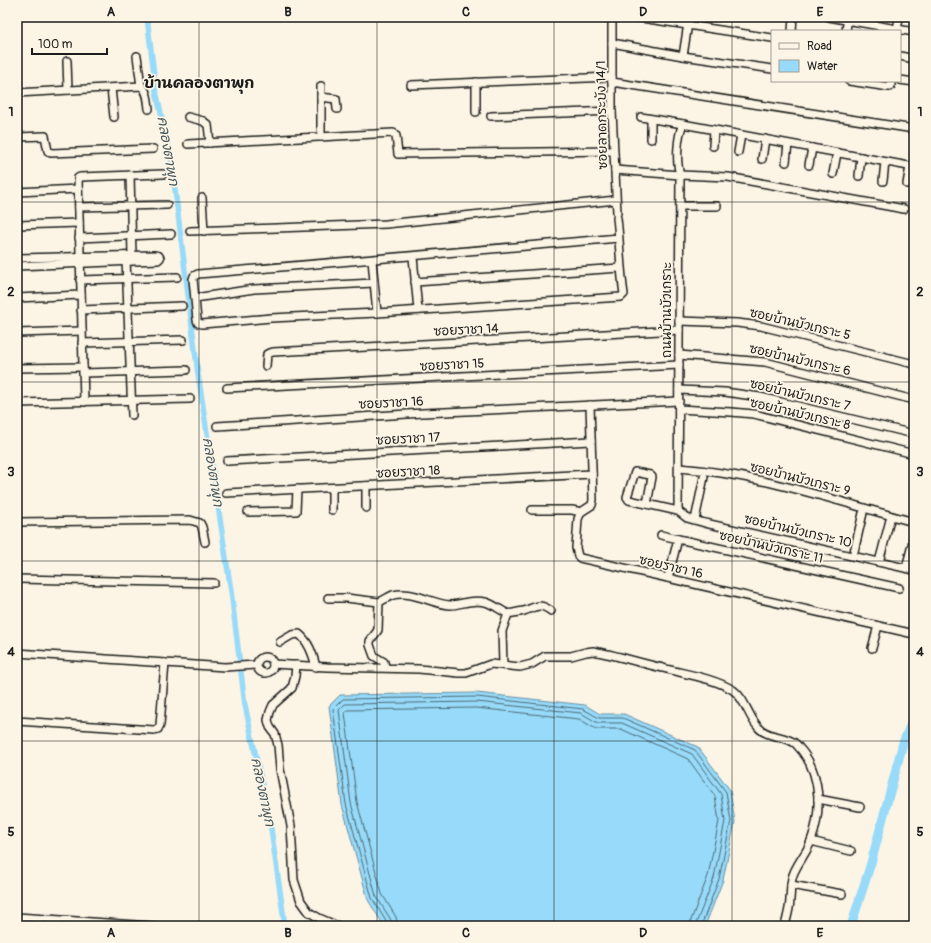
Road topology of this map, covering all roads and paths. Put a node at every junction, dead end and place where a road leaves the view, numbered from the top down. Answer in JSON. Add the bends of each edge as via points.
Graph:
{"nodes":[{"id":1,"x":612,"y":17,"type":"edge"},
{"id":2,"x":640,"y":17,"type":"edge"},
{"id":3,"x":689,"y":17,"type":"edge"},
{"id":4,"x":793,"y":17,"type":"edge"},
{"id":5,"x":829,"y":17,"type":"edge"},
{"id":6,"x":899,"y":17,"type":"edge"},
{"id":7,"x":848,"y":18,"type":"edge"},
{"id":8,"x":688,"y":26,"type":"junction"},
{"id":9,"x":792,"y":30,"type":"edge"},
{"id":10,"x":846,"y":30,"type":"edge"},
{"id":11,"x":897,"y":30,"type":"edge"},
{"id":12,"x":901,"y":30,"type":"edge"},
{"id":13,"x":914,"y":32,"type":"edge"},
{"id":14,"x":771,"y":38,"type":"edge"},
{"id":15,"x":612,"y":43,"type":"junction"},
{"id":16,"x":137,"y":56,"type":"dead end"},
{"id":17,"x":683,"y":56,"type":"junction"},
{"id":18,"x":901,"y":56,"type":"edge"},
{"id":19,"x":914,"y":58,"type":"edge"},
{"id":20,"x":66,"y":62,"type":"dead end"},
{"id":21,"x":771,"y":69,"type":"edge"},
{"id":22,"x":612,"y":79,"type":"junction"},
{"id":23,"x":901,"y":80,"type":"edge"},
{"id":24,"x":476,"y":82,"type":"junction"},
{"id":25,"x":856,"y":82,"type":"edge"},
{"id":26,"x":891,"y":82,"type":"edge"},
{"id":27,"x":914,"y":82,"type":"edge"},
{"id":28,"x":411,"y":85,"type":"dead end"},
{"id":29,"x":141,"y":86,"type":"junction"},
{"id":30,"x":321,"y":86,"type":"dead end"},
{"id":31,"x":111,"y":88,"type":"junction"},
{"id":32,"x":68,"y":90,"type":"junction"},
{"id":33,"x":17,"y":93,"type":"edge"},
{"id":34,"x":321,"y":97,"type":"junction"},
{"id":35,"x":149,"y":109,"type":"dead end"},
{"id":36,"x":337,"y":109,"type":"dead end"},
{"id":37,"x":612,"y":111,"type":"junction"},
{"id":38,"x":476,"y":112,"type":"dead end"},
{"id":39,"x":491,"y":116,"type":"dead end"},
{"id":40,"x":114,"y":117,"type":"dead end"},
{"id":41,"x":188,"y":117,"type":"dead end"},
{"id":42,"x":641,"y":117,"type":"dead end"},
{"id":43,"x":651,"y":119,"type":"junction"},
{"id":44,"x":683,"y":124,"type":"junction"},
{"id":45,"x":914,"y":129,"type":"edge"},
{"id":46,"x":714,"y":130,"type":"junction"},
{"id":47,"x":741,"y":135,"type":"junction"},
{"id":48,"x":17,"y":137,"type":"edge"},
{"id":49,"x":321,"y":137,"type":"junction"},
{"id":50,"x":652,"y":139,"type":"dead end"},
{"id":51,"x":765,"y":139,"type":"junction"},
{"id":52,"x":210,"y":143,"type":"junction"},
{"id":53,"x":188,"y":144,"type":"dead end"},
{"id":54,"x":788,"y":144,"type":"junction"},
{"id":55,"x":713,"y":146,"type":"dead end"},
{"id":56,"x":812,"y":148,"type":"junction"},
{"id":57,"x":153,"y":149,"type":"dead end"},
{"id":58,"x":613,"y":151,"type":"junction"},
{"id":59,"x":738,"y":152,"type":"dead end"},
{"id":60,"x":837,"y":153,"type":"junction"},
{"id":61,"x":861,"y":157,"type":"junction"},
{"id":62,"x":762,"y":158,"type":"dead end"},
{"id":63,"x":786,"y":162,"type":"dead end"},
{"id":64,"x":885,"y":162,"type":"junction"},
{"id":65,"x":809,"y":165,"type":"dead end"},
{"id":66,"x":912,"y":167,"type":"edge"},
{"id":67,"x":615,"y":170,"type":"junction"},
{"id":68,"x":163,"y":174,"type":"dead end"},
{"id":69,"x":833,"y":174,"type":"dead end"},
{"id":70,"x":130,"y":175,"type":"junction"},
{"id":71,"x":680,"y":175,"type":"junction"},
{"id":72,"x":859,"y":176,"type":"dead end"},
{"id":73,"x":883,"y":182,"type":"dead end"},
{"id":74,"x":907,"y":184,"type":"dead end"},
{"id":75,"x":78,"y":190,"type":"junction"},
{"id":76,"x":17,"y":192,"type":"edge"},
{"id":77,"x":202,"y":198,"type":"dead end"},
{"id":78,"x":616,"y":200,"type":"junction"},
{"id":79,"x":130,"y":206,"type":"junction"},
{"id":80,"x":167,"y":206,"type":"dead end"},
{"id":81,"x":680,"y":206,"type":"junction"},
{"id":82,"x":717,"y":206,"type":"dead end"},
{"id":83,"x":79,"y":207,"type":"junction"},
{"id":84,"x":904,"y":210,"type":"dead end"},
{"id":85,"x":79,"y":223,"type":"junction"},
{"id":86,"x":17,"y":225,"type":"edge"},
{"id":87,"x":190,"y":231,"type":"dead end"},
{"id":88,"x":204,"y":231,"type":"junction"},
{"id":89,"x":171,"y":234,"type":"dead end"},
{"id":90,"x":131,"y":236,"type":"junction"},
{"id":91,"x":79,"y":238,"type":"junction"},
{"id":92,"x":619,"y":238,"type":"junction"},
{"id":93,"x":128,"y":257,"type":"junction"},
{"id":94,"x":413,"y":257,"type":"junction"},
{"id":95,"x":17,"y":258,"type":"edge"},
{"id":96,"x":80,"y":260,"type":"junction"},
{"id":97,"x":372,"y":260,"type":"junction"},
{"id":98,"x":17,"y":266,"type":"edge"},
{"id":99,"x":620,"y":268,"type":"junction"},
{"id":100,"x":177,"y":277,"type":"dead end"},
{"id":101,"x":127,"y":279,"type":"junction"},
{"id":102,"x":80,"y":280,"type":"junction"},
{"id":103,"x":415,"y":282,"type":"junction"},
{"id":104,"x":374,"y":283,"type":"junction"},
{"id":105,"x":81,"y":295,"type":"junction"},
{"id":106,"x":17,"y":298,"type":"edge"},
{"id":107,"x":195,"y":298,"type":"junction"},
{"id":108,"x":182,"y":306,"type":"dead end"},
{"id":109,"x":127,"y":309,"type":"junction"},
{"id":110,"x":81,"y":310,"type":"junction"},
{"id":111,"x":418,"y":310,"type":"junction"},
{"id":112,"x":377,"y":313,"type":"junction"},
{"id":113,"x":679,"y":321,"type":"junction"},
{"id":114,"x":679,"y":330,"type":"junction"},
{"id":115,"x":82,"y":331,"type":"junction"},
{"id":116,"x":17,"y":333,"type":"edge"},
{"id":117,"x":183,"y":340,"type":"dead end"},
{"id":118,"x":128,"y":342,"type":"junction"},
{"id":119,"x":82,"y":343,"type":"junction"},
{"id":120,"x":679,"y":355,"type":"junction"},
{"id":121,"x":914,"y":364,"type":"edge"},
{"id":122,"x":679,"y":365,"type":"junction"},
{"id":123,"x":266,"y":366,"type":"dead end"},
{"id":124,"x":17,"y":368,"type":"edge"},
{"id":125,"x":83,"y":370,"type":"junction"},
{"id":126,"x":186,"y":370,"type":"dead end"},
{"id":127,"x":130,"y":372,"type":"junction"},
{"id":128,"x":227,"y":388,"type":"dead end"},
{"id":129,"x":679,"y":390,"type":"junction"},
{"id":130,"x":190,"y":400,"type":"dead end"},
{"id":131,"x":914,"y":400,"type":"edge"},
{"id":132,"x":131,"y":401,"type":"junction"},
{"id":133,"x":679,"y":401,"type":"junction"},
{"id":134,"x":84,"y":402,"type":"junction"},
{"id":135,"x":17,"y":403,"type":"edge"},
{"id":136,"x":590,"y":405,"type":"junction"},
{"id":137,"x":679,"y":409,"type":"junction"},
{"id":138,"x":132,"y":415,"type":"dead end"},
{"id":139,"x":217,"y":426,"type":"dead end"},
{"id":140,"x":914,"y":434,"type":"edge"},
{"id":141,"x":591,"y":441,"type":"junction"},
{"id":142,"x":914,"y":454,"type":"edge"},
{"id":143,"x":227,"y":461,"type":"dead end"},
{"id":144,"x":679,"y":468,"type":"junction"},
{"id":145,"x":592,"y":474,"type":"junction"},
{"id":146,"x":704,"y":477,"type":"dead end"},
{"id":147,"x":366,"y":486,"type":"junction"},
{"id":148,"x":332,"y":488,"type":"junction"},
{"id":149,"x":297,"y":489,"type":"junction"},
{"id":150,"x":226,"y":493,"type":"dead end"},
{"id":151,"x":647,"y":504,"type":"junction"},
{"id":152,"x":366,"y":508,"type":"dead end"},
{"id":153,"x":332,"y":510,"type":"dead end"},
{"id":154,"x":532,"y":510,"type":"dead end"},
{"id":155,"x":678,"y":511,"type":"junction"},
{"id":156,"x":248,"y":512,"type":"dead end"},
{"id":157,"x":581,"y":512,"type":"junction"},
{"id":158,"x":863,"y":513,"type":"dead end"},
{"id":159,"x":695,"y":520,"type":"junction"},
{"id":160,"x":890,"y":520,"type":"dead end"},
{"id":161,"x":17,"y":522,"type":"edge"},
{"id":162,"x":914,"y":522,"type":"edge"},
{"id":163,"x":661,"y":535,"type":"dead end"},
{"id":164,"x":914,"y":537,"type":"edge"},
{"id":165,"x":678,"y":539,"type":"junction"},
{"id":166,"x":205,"y":542,"type":"dead end"},
{"id":167,"x":853,"y":556,"type":"junction"},
{"id":168,"x":880,"y":562,"type":"junction"},
{"id":169,"x":906,"y":568,"type":"junction"},
{"id":170,"x":914,"y":570,"type":"edge"},
{"id":171,"x":668,"y":578,"type":"junction"},
{"id":172,"x":17,"y":579,"type":"edge"},
{"id":173,"x":214,"y":583,"type":"dead end"},
{"id":174,"x":899,"y":588,"type":"dead end"},
{"id":175,"x":328,"y":598,"type":"dead end"},
{"id":176,"x":379,"y":602,"type":"junction"},
{"id":177,"x":551,"y":611,"type":"dead end"},
{"id":178,"x":508,"y":614,"type":"junction"},
{"id":179,"x":878,"y":626,"type":"junction"},
{"id":180,"x":914,"y":634,"type":"edge"},
{"id":181,"x":280,"y":642,"type":"dead end"},
{"id":182,"x":872,"y":648,"type":"dead end"},
{"id":183,"x":17,"y":653,"type":"edge"},
{"id":184,"x":165,"y":663,"type":"junction"},
{"id":185,"x":273,"y":664,"type":"junction"},
{"id":186,"x":296,"y":665,"type":"junction"},
{"id":187,"x":503,"y":665,"type":"junction"},
{"id":188,"x":256,"y":666,"type":"junction"},
{"id":189,"x":316,"y":667,"type":"junction"},
{"id":190,"x":385,"y":667,"type":"junction"},
{"id":191,"x":17,"y":721,"type":"edge"},
{"id":192,"x":818,"y":800,"type":"junction"},
{"id":193,"x":860,"y":807,"type":"dead end"},
{"id":194,"x":811,"y":841,"type":"junction"},
{"id":195,"x":851,"y":851,"type":"dead end"},
{"id":196,"x":791,"y":885,"type":"junction"},
{"id":197,"x":842,"y":894,"type":"dead end"},
{"id":198,"x":17,"y":917,"type":"edge"},
{"id":199,"x":53,"y":923,"type":"edge"},
{"id":200,"x":152,"y":926,"type":"edge"},
{"id":201,"x":338,"y":926,"type":"edge"},
{"id":202,"x":785,"y":926,"type":"edge"}],
"edges":[{"from":1,"to":15,"type":"street","name":"ซอยลาดกระบัง 14/1"},
{"from":2,"to":8,"type":"street"},
{"from":3,"to":8,"type":"street"},
{"from":4,"to":9,"type":"street"},
{"from":5,"to":7,"type":"street"},
{"from":6,"to":11,"type":"street"},
{"from":7,"to":10,"type":"street"},
{"from":7,"to":11,"type":"street"},
{"from":8,"to":14,"type":"street"},
{"from":8,"to":17,"type":"street"},
{"from":12,"to":13,"type":"street"},
{"from":15,"to":17,"type":"street"},
{"from":15,"to":22,"type":"street","name":"ซอยลาดกระบัง 14/1"},
{"from":16,"to":29,"type":"street"},
{"from":17,"to":21,"type":"street"},
{"from":18,"to":19,"type":"street"},
{"from":20,"to":32,"type":"street"},
{"from":22,"to":24,"type":"street"},
{"from":22,"to":37,"type":"street","name":"ซอยลาดกระบัง 14/1"},
{"from":22,"to":45,"type":"street"},
{"from":23,"to":27,"type":"street"},
{"from":24,"to":28,"type":"street"},
{"from":24,"to":38,"type":"street"},
{"from":25,"to":26,"type":"street","via":[[889,87]]},
{"from":29,"to":31,"type":"street"},
{"from":29,"to":35,"type":"street","via":[[147,93]]},
{"from":30,"to":34,"type":"street"},
{"from":31,"to":32,"type":"street"},
{"from":31,"to":40,"type":"street"},
{"from":32,"to":33,"type":"street"},
{"from":34,"to":36,"type":"street","via":[[336,99]]},
{"from":34,"to":49,"type":"street"},
{"from":37,"to":39,"type":"street"},
{"from":37,"to":58,"type":"street","name":"ซอยลาดกระบัง 14/1"},
{"from":41,"to":52,"type":"street","via":[[208,125]]},
{"from":42,"to":43,"type":"street"},
{"from":43,"to":44,"type":"street"},
{"from":43,"to":50,"type":"street"},
{"from":44,"to":46,"type":"street"},
{"from":44,"to":71,"type":"street","name":"ถนนบ้านบัวเกราะ","via":[[679,137]]},
{"from":46,"to":47,"type":"street"},
{"from":46,"to":55,"type":"street"},
{"from":47,"to":51,"type":"street"},
{"from":47,"to":59,"type":"street"},
{"from":48,"to":57,"type":"street","via":[[45,136],[48,151],[51,153]]},
{"from":49,"to":52,"type":"street"},
{"from":49,"to":58,"type":"street","via":[[395,134],[398,154]]},
{"from":51,"to":54,"type":"street"},
{"from":51,"to":62,"type":"street"},
{"from":52,"to":53,"type":"street"},
{"from":54,"to":56,"type":"street"},
{"from":54,"to":63,"type":"street"},
{"from":56,"to":60,"type":"street"},
{"from":56,"to":65,"type":"street"},
{"from":58,"to":67,"type":"street","name":"ซอยลาดกระบัง 14/1"},
{"from":60,"to":61,"type":"street"},
{"from":60,"to":69,"type":"street"},
{"from":61,"to":64,"type":"street"},
{"from":61,"to":72,"type":"street"},
{"from":64,"to":66,"type":"street"},
{"from":64,"to":73,"type":"street"},
{"from":66,"to":74,"type":"street"},
{"from":67,"to":71,"type":"street"},
{"from":67,"to":78,"type":"street","name":"ซอยลาดกระบัง 14/1"},
{"from":68,"to":70,"type":"street"},
{"from":70,"to":75,"type":"street","via":[[80,176]]},
{"from":70,"to":79,"type":"street"},
{"from":71,"to":81,"type":"street","name":"ถนนบ้านบัวเกราะ"},
{"from":71,"to":84,"type":"street","via":[[728,177]]},
{"from":75,"to":76,"type":"street"},
{"from":75,"to":83,"type":"street"},
{"from":77,"to":88,"type":"street"},
{"from":78,"to":88,"type":"street","via":[[386,224]]},
{"from":78,"to":92,"type":"street","name":"ซอยลาดกระบัง 14/1"},
{"from":79,"to":80,"type":"street"},
{"from":79,"to":83,"type":"street"},
{"from":79,"to":90,"type":"street"},
{"from":81,"to":82,"type":"street"},
{"from":81,"to":113,"type":"street","name":"ถนนบ้านบัวเกราะ"},
{"from":83,"to":85,"type":"street"},
{"from":85,"to":86,"type":"street"},
{"from":85,"to":91,"type":"street"},
{"from":87,"to":88,"type":"street"},
{"from":89,"to":90,"type":"street"},
{"from":90,"to":91,"type":"street"},
{"from":90,"to":93,"type":"street"},
{"from":91,"to":96,"type":"street"},
{"from":92,"to":94,"type":"street"},
{"from":92,"to":99,"type":"street","name":"ซอยลาดกระบัง 14/1"},
{"from":93,"to":96,"type":"street"},
{"from":93,"to":101,"type":"street"},
{"from":94,"to":97,"type":"street"},
{"from":94,"to":103,"type":"street"},
{"from":95,"to":96,"type":"street"},
{"from":96,"to":98,"type":"street"},
{"from":96,"to":102,"type":"street"},
{"from":97,"to":104,"type":"street"},
{"from":97,"to":107,"type":"street","via":[[198,274],[193,279]]},
{"from":99,"to":103,"type":"street"},
{"from":99,"to":111,"type":"street","name":"ซอยลาดกระบัง 14/1","via":[[624,294],[621,297]]},
{"from":100,"to":101,"type":"street"},
{"from":101,"to":102,"type":"street"},
{"from":101,"to":109,"type":"street"},
{"from":102,"to":105,"type":"street"},
{"from":103,"to":111,"type":"street"},
{"from":104,"to":107,"type":"street","via":[[254,289]]},
{"from":104,"to":112,"type":"street"},
{"from":105,"to":106,"type":"street"},
{"from":105,"to":110,"type":"street"},
{"from":107,"to":112,"type":"street","via":[[197,320],[202,324]]},
{"from":108,"to":109,"type":"street"},
{"from":109,"to":110,"type":"street"},
{"from":109,"to":118,"type":"street"},
{"from":110,"to":115,"type":"street"},
{"from":111,"to":112,"type":"street"},
{"from":113,"to":114,"type":"street","name":"ถนนบ้านบัวเกราะ"},
{"from":113,"to":121,"type":"street","name":"ซอยบ้านบัวเกราะ 5","via":[[761,326]]},
{"from":114,"to":120,"type":"street","name":"ถนนบ้านบัวเกราะ"},
{"from":114,"to":123,"type":"street","name":"ซอยราชา 14","via":[[273,352],[267,354]]},
{"from":115,"to":116,"type":"street"},
{"from":115,"to":119,"type":"street"},
{"from":117,"to":118,"type":"street"},
{"from":118,"to":119,"type":"street"},
{"from":118,"to":127,"type":"street"},
{"from":119,"to":125,"type":"street"},
{"from":120,"to":122,"type":"street","name":"ถนนบ้านบัวเกราะ"},
{"from":120,"to":131,"type":"street","name":"ซอยบ้านบัวเกราะ 6","via":[[765,362]]},
{"from":122,"to":128,"type":"street","name":"ซอยราชา 15"},
{"from":122,"to":129,"type":"street","name":"ถนนบ้านบัวเกราะ"},
{"from":124,"to":125,"type":"street"},
{"from":125,"to":127,"type":"street"},
{"from":125,"to":134,"type":"street"},
{"from":126,"to":127,"type":"street"},
{"from":127,"to":132,"type":"street"},
{"from":129,"to":133,"type":"street","name":"ถนนบ้านบัวเกราะ"},
{"from":129,"to":140,"type":"street","name":"ซอยบ้านบัวเกราะ 7","via":[[760,397]]},
{"from":130,"to":132,"type":"street"},
{"from":132,"to":134,"type":"street"},
{"from":132,"to":138,"type":"street"},
{"from":133,"to":136,"type":"street","name":"ซอยราชา 16"},
{"from":133,"to":137,"type":"street","name":"ถนนบ้านบัวเกราะ"},
{"from":134,"to":135,"type":"street"},
{"from":136,"to":139,"type":"street","name":"ซอยราชา 16"},
{"from":136,"to":141,"type":"street","name":"ซอยราชา 16"},
{"from":137,"to":142,"type":"street","name":"ซอยบ้านบัวเกราะ 8","via":[[754,414]]},
{"from":137,"to":144,"type":"street","name":"ถนนบ้านบัวเกราะ"},
{"from":141,"to":143,"type":"street","name":"ซอยราชา 17"},
{"from":141,"to":145,"type":"street","name":"ซอยราชา 16"},
{"from":144,"to":155,"type":"street","name":"ถนนบ้านบัวเกราะ"},
{"from":144,"to":162,"type":"street","name":"ซอยบ้านบัวเกราะ 9","via":[[706,470],[799,490]]},
{"from":145,"to":147,"type":"street","name":"ซอยราชา 18"},
{"from":145,"to":157,"type":"street","name":"ซอยราชา 16","via":[[592,505]]},
{"from":146,"to":159,"type":"street"},
{"from":147,"to":148,"type":"street","name":"ซอยราชา 18"},
{"from":147,"to":152,"type":"street"},
{"from":148,"to":149,"type":"street","name":"ซอยราชา 18"},
{"from":148,"to":153,"type":"street"},
{"from":149,"to":150,"type":"street","name":"ซอยราชา 18"},
{"from":149,"to":156,"type":"street","via":[[296,511]]},
{"from":151,"to":151,"type":"street","name":"ซอยบ้านบัวเกราะ 10","via":[[627,499],[635,472],[652,477]]},
{"from":151,"to":155,"type":"street","name":"ซอยบ้านบัวเกราะ 10"},
{"from":154,"to":157,"type":"street"},
{"from":155,"to":159,"type":"street","name":"ซอยบ้านบัวเกราะ 10"},
{"from":157,"to":171,"type":"street","name":"ซอยราชา 16","via":[[578,519],[576,548],[580,558]]},
{"from":158,"to":167,"type":"street"},
{"from":159,"to":167,"type":"street","name":"ซอยบ้านบัวเกราะ 10"},
{"from":160,"to":168,"type":"street"},
{"from":161,"to":166,"type":"street","via":[[190,520],[200,523]]},
{"from":163,"to":165,"type":"street","name":"ซอยบ้านบัวเกราะ 11"},
{"from":164,"to":169,"type":"street"},
{"from":165,"to":171,"type":"street"},
{"from":165,"to":174,"type":"street","name":"ซอยบ้านบัวเกราะ 11"},
{"from":167,"to":168,"type":"street","name":"ซอยบ้านบัวเกราะ 10"},
{"from":168,"to":169,"type":"street","name":"ซอยบ้านบัวเกราะ 10"},
{"from":169,"to":170,"type":"street","name":"ซอยบ้านบัวเกราะ 10"},
{"from":171,"to":179,"type":"street","name":"ซอยราชา 16"},
{"from":172,"to":173,"type":"street"},
{"from":175,"to":176,"type":"street"},
{"from":176,"to":178,"type":"street","via":[[394,595],[411,595],[450,605],[483,601]]},
{"from":176,"to":190,"type":"street","via":[[378,630],[370,645],[374,656],[384,662]]},
{"from":177,"to":178,"type":"street","via":[[545,606],[540,606]]},
{"from":178,"to":187,"type":"street","via":[[502,631]]},
{"from":179,"to":180,"type":"street","name":"ซอยราชา 16"},
{"from":179,"to":182,"type":"street"},
{"from":181,"to":189,"type":"street","via":[[299,634],[310,649]]},
{"from":183,"to":184,"type":"street"},
{"from":184,"to":188,"type":"street"},
{"from":184,"to":191,"type":"street","via":[[160,725],[154,730]]},
{"from":185,"to":186,"type":"street"},
{"from":185,"to":188,"type":"street","via":[[272,670],[267,673],[258,671]]},
{"from":185,"to":188,"type":"street","via":[[266,656],[258,660]]},
{"from":186,"to":189,"type":"street"},
{"from":186,"to":201,"type":"street","via":[[292,688],[274,705],[268,720],[278,744],[291,826],[294,880],[301,901],[309,912]]},
{"from":187,"to":190,"type":"street","via":[[491,664],[466,673]]},
{"from":187,"to":192,"type":"street","via":[[520,667],[532,664],[545,656],[571,656],[593,651],[721,684],[733,690],[758,728],[796,744],[808,758],[815,777]]},
{"from":189,"to":190,"type":"street"},
{"from":192,"to":193,"type":"street"},
{"from":192,"to":194,"type":"street","via":[[817,818]]},
{"from":194,"to":195,"type":"street"},
{"from":194,"to":196,"type":"street","via":[[793,875]]},
{"from":196,"to":197,"type":"street"},
{"from":196,"to":202,"type":"street"},
{"from":198,"to":199,"type":"street"},
{"from":199,"to":200,"type":"street"}]}
